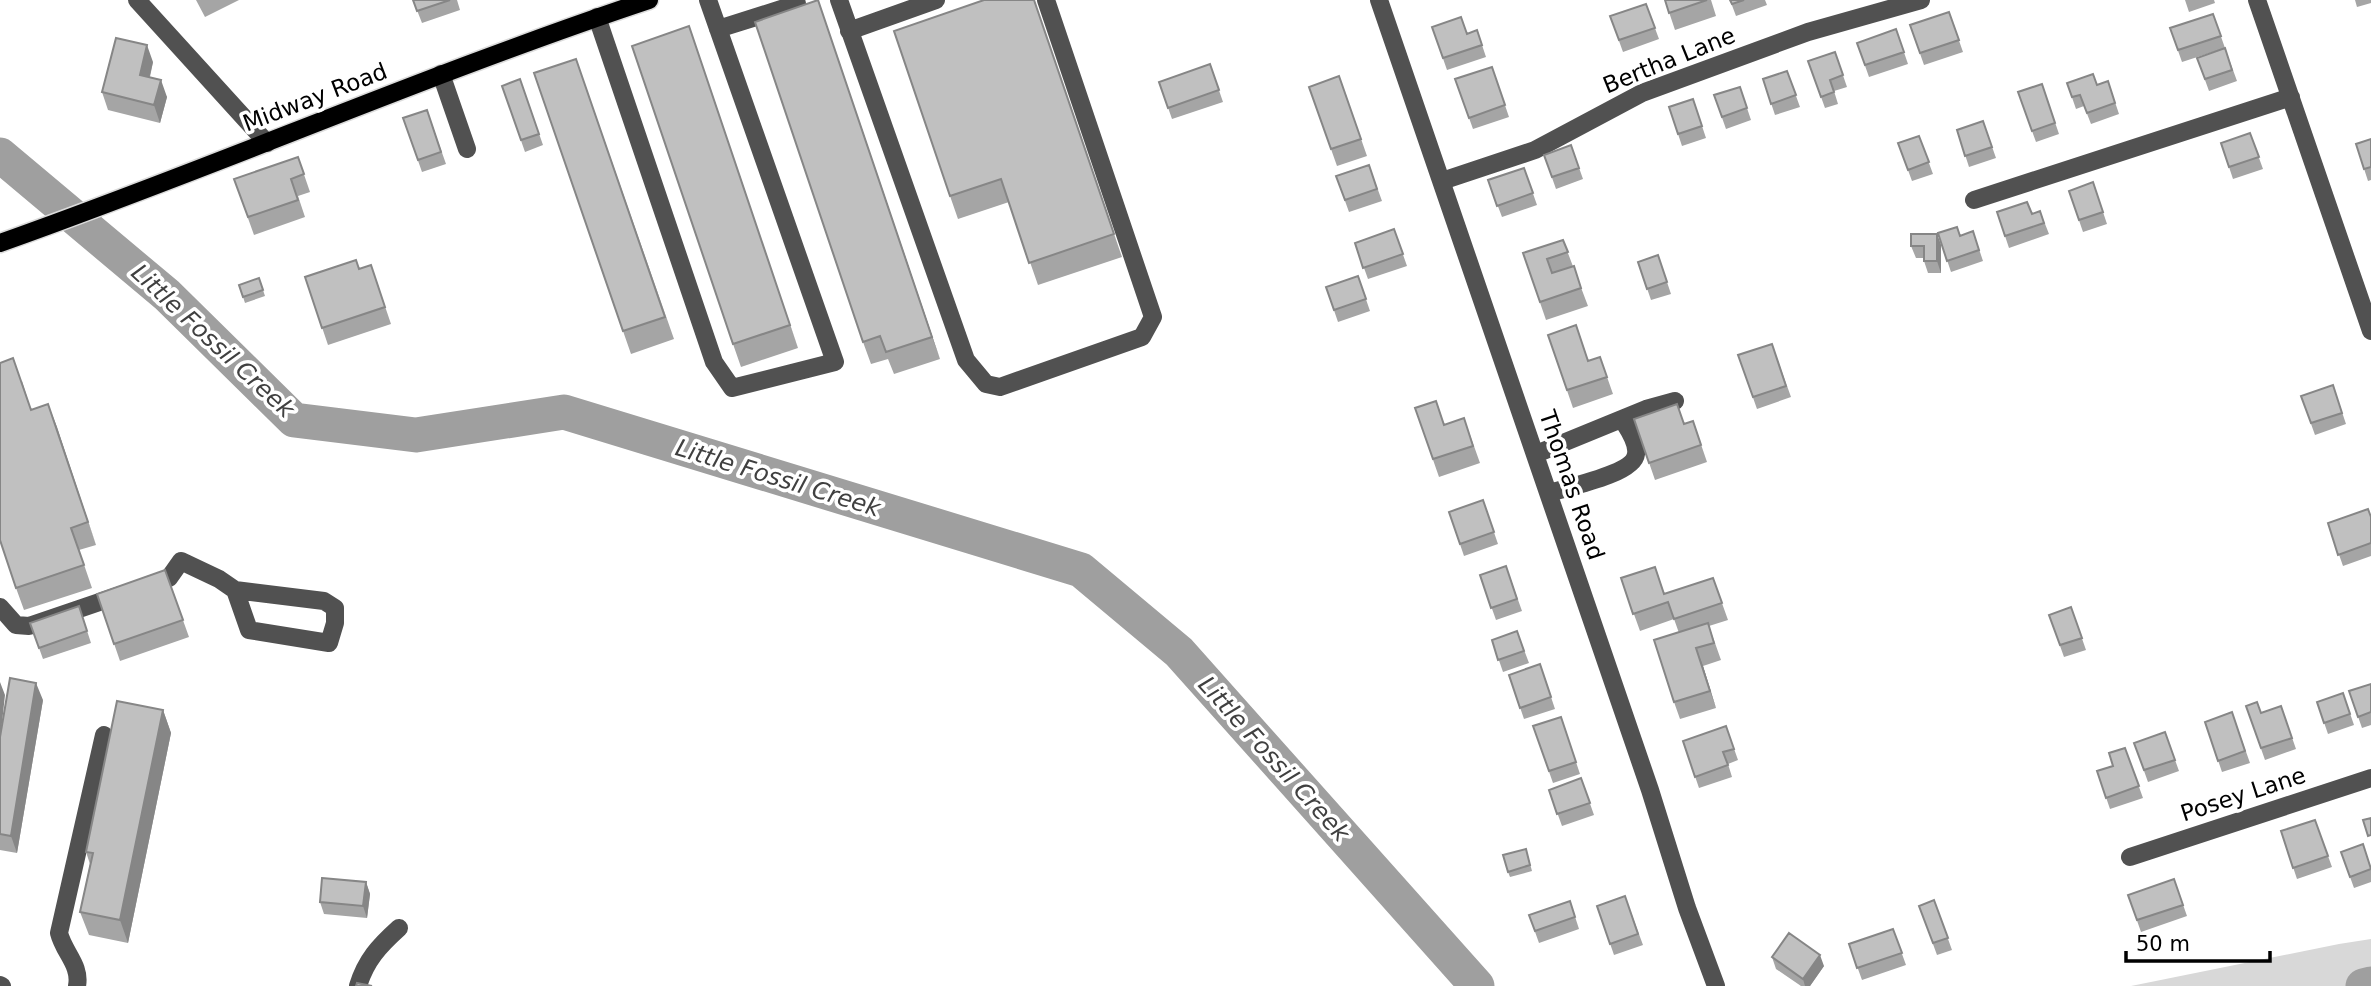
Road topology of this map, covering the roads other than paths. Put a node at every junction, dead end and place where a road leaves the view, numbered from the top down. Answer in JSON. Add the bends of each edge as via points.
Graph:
{"nodes":[{"id":1,"x":137,"y":0,"type":"edge"},
{"id":2,"x":649,"y":0,"type":"edge"},
{"id":3,"x":708,"y":0,"type":"edge"},
{"id":4,"x":796,"y":0,"type":"edge"},
{"id":5,"x":839,"y":0,"type":"edge"},
{"id":6,"x":936,"y":0,"type":"edge"},
{"id":7,"x":1046,"y":0,"type":"edge"},
{"id":8,"x":1380,"y":0,"type":"edge"},
{"id":9,"x":1921,"y":0,"type":"edge"},
{"id":10,"x":2257,"y":0,"type":"edge"},
{"id":11,"x":597,"y":18,"type":"junction"},
{"id":12,"x":718,"y":29,"type":"junction"},
{"id":13,"x":849,"y":31,"type":"junction"},
{"id":14,"x":441,"y":74,"type":"junction"},
{"id":15,"x":2291,"y":97,"type":"junction"},
{"id":16,"x":267,"y":143,"type":"junction"},
{"id":17,"x":467,"y":149,"type":"dead end"},
{"id":18,"x":1442,"y":181,"type":"junction"},
{"id":19,"x":1974,"y":200,"type":"dead end"},
{"id":20,"x":0,"y":243,"type":"edge"},
{"id":21,"x":2371,"y":331,"type":"edge"},
{"id":22,"x":1675,"y":401,"type":"edge"},
{"id":23,"x":1622,"y":419,"type":"junction"},
{"id":24,"x":1536,"y":454,"type":"junction"},
{"id":25,"x":1549,"y":493,"type":"junction"},
{"id":26,"x":235,"y":590,"type":"junction"},
{"id":27,"x":0,"y":607,"type":"edge"},
{"id":28,"x":104,"y":735,"type":"dead end"},
{"id":29,"x":2371,"y":778,"type":"edge"},
{"id":30,"x":2130,"y":857,"type":"dead end"},
{"id":31,"x":399,"y":928,"type":"dead end"},
{"id":32,"x":77,"y":986,"type":"edge"},
{"id":33,"x":358,"y":986,"type":"edge"},
{"id":34,"x":1716,"y":986,"type":"edge"}],
"edges":[{"from":1,"to":16,"type":"street"},
{"from":2,"to":11,"type":"main road","name":"Midway Road"},
{"from":3,"to":12,"type":"street"},
{"from":4,"to":12,"type":"street","via":[[797,4]]},
{"from":5,"to":13,"type":"street"},
{"from":6,"to":13,"type":"street"},
{"from":7,"to":13,"type":"street","via":[[1153,317],[1142,337],[1000,387],[986,384],[967,360]]},
{"from":8,"to":18,"type":"street","name":"Thomas Road"},
{"from":9,"to":18,"type":"street","name":"Bertha Lane","via":[[1808,32],[1642,93],[1535,150]]},
{"from":10,"to":15,"type":"street"},
{"from":11,"to":12,"type":"street","via":[[715,362],[733,388],[835,362]]},
{"from":11,"to":14,"type":"main road","name":"Midway Road"},
{"from":14,"to":16,"type":"main road","name":"Midway Road"},
{"from":14,"to":17,"type":"street"},
{"from":15,"to":19,"type":"street"},
{"from":15,"to":21,"type":"street"},
{"from":16,"to":20,"type":"main road","name":"Midway Road"},
{"from":18,"to":24,"type":"street","name":"Thomas Road"},
{"from":22,"to":23,"type":"street"},
{"from":23,"to":24,"type":"street"},
{"from":23,"to":25,"type":"street","via":[[1637,452],[1633,463]]},
{"from":24,"to":25,"type":"street","name":"Thomas Road"},
{"from":25,"to":34,"type":"street","name":"Thomas Road"},
{"from":26,"to":26,"type":"street","via":[[324,601],[335,608],[329,643],[249,630]]},
{"from":26,"to":27,"type":"street","via":[[181,561],[169,578],[29,626],[16,625]]},
{"from":28,"to":32,"type":"street","via":[[58,933],[76,964]]},
{"from":29,"to":30,"type":"street","name":"Posey Lane"},
{"from":31,"to":33,"type":"street","via":[[376,949]]}]}
